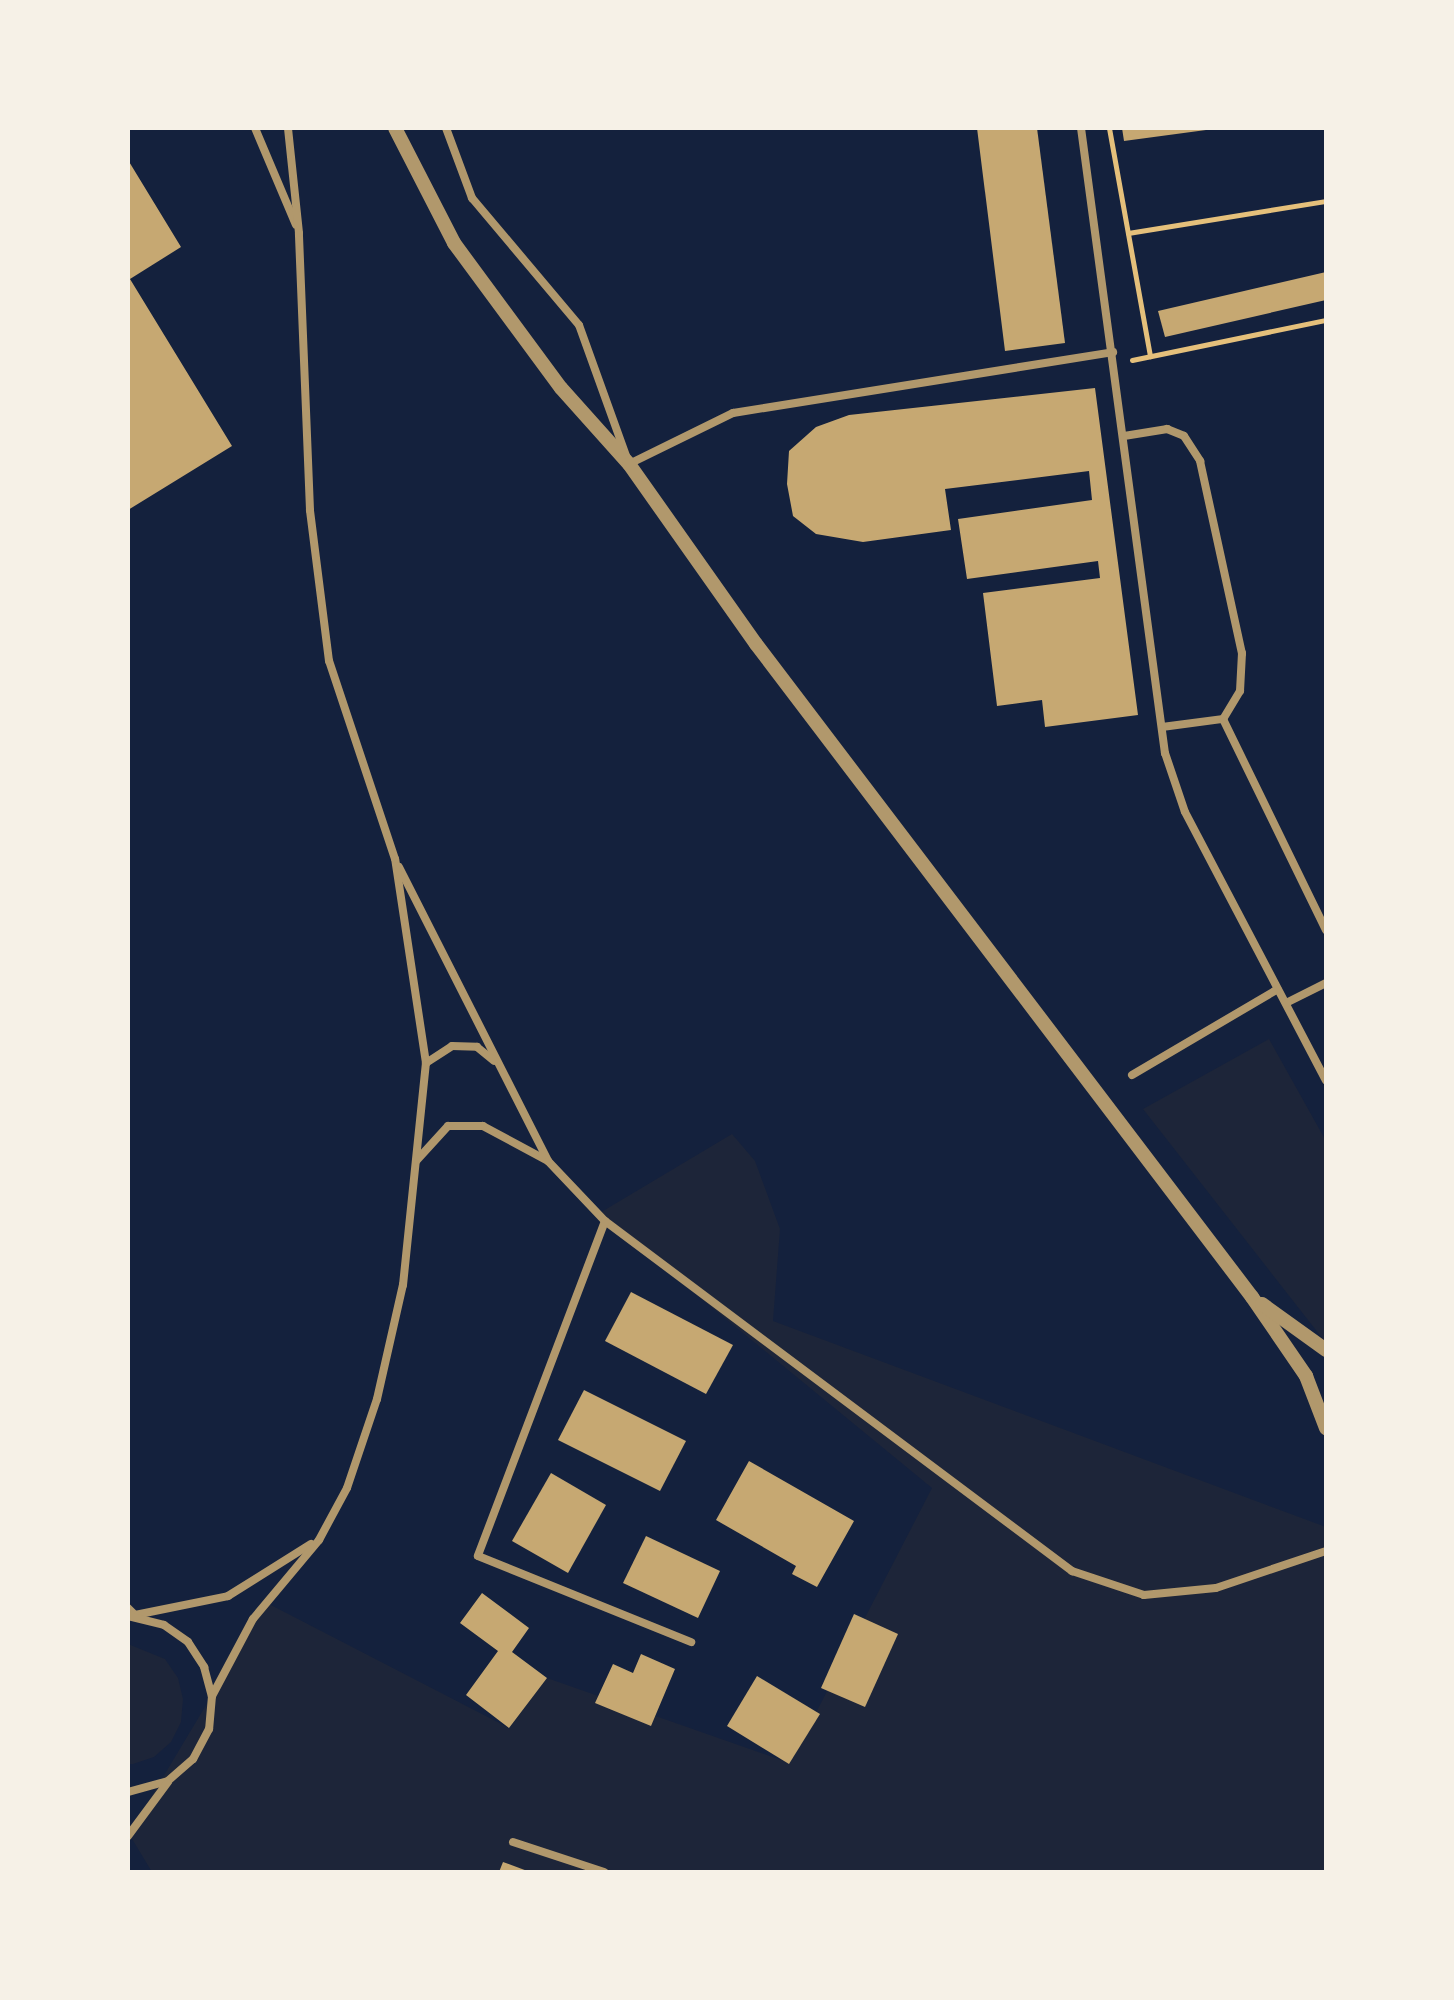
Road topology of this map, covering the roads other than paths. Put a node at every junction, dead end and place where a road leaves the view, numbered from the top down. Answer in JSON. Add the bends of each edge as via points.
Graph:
{"nodes":[{"id":1,"x":255,"y":128,"type":"edge"},
{"id":2,"x":288,"y":128,"type":"edge"},
{"id":3,"x":395,"y":128,"type":"edge"},
{"id":4,"x":446,"y":128,"type":"edge"},
{"id":5,"x":1081,"y":128,"type":"edge"},
{"id":6,"x":299,"y":233,"type":"junction"},
{"id":7,"x":1113,"y":352,"type":"junction"},
{"id":8,"x":1124,"y":436,"type":"junction"},
{"id":9,"x":629,"y":464,"type":"junction"},
{"id":10,"x":1223,"y":719,"type":"junction"},
{"id":11,"x":1162,"y":727,"type":"junction"},
{"id":12,"x":395,"y":859,"type":"junction"},
{"id":13,"x":1326,"y":930,"type":"edge"},
{"id":14,"x":1326,"y":983,"type":"edge"},
{"id":15,"x":1278,"y":989,"type":"junction"},
{"id":16,"x":1286,"y":1003,"type":"junction"},
{"id":17,"x":426,"y":1063,"type":"junction"},
{"id":18,"x":497,"y":1064,"type":"junction"},
{"id":19,"x":1132,"y":1075,"type":"dead end"},
{"id":20,"x":1326,"y":1080,"type":"edge"},
{"id":21,"x":415,"y":1161,"type":"junction"},
{"id":22,"x":548,"y":1161,"type":"junction"},
{"id":23,"x":605,"y":1221,"type":"junction"},
{"id":24,"x":1252,"y":1297,"type":"junction"},
{"id":25,"x":1326,"y":1350,"type":"edge"},
{"id":26,"x":1326,"y":1428,"type":"edge"},
{"id":27,"x":319,"y":1540,"type":"junction"},
{"id":28,"x":1326,"y":1551,"type":"edge"},
{"id":29,"x":130,"y":1613,"type":"edge"},
{"id":30,"x":691,"y":1642,"type":"dead end"},
{"id":31,"x":212,"y":1696,"type":"junction"},
{"id":32,"x":168,"y":1781,"type":"junction"},
{"id":33,"x":128,"y":1792,"type":"edge"},
{"id":34,"x":128,"y":1836,"type":"edge"},
{"id":35,"x":513,"y":1842,"type":"dead end"},
{"id":36,"x":604,"y":1872,"type":"edge"}],
"edges":[{"from":1,"to":6,"type":"street"},
{"from":2,"to":6,"type":"street"},
{"from":3,"to":9,"type":"street","via":[[454,243],[561,388]]},
{"from":4,"to":9,"type":"street","via":[[472,198],[579,325]]},
{"from":5,"to":7,"type":"street"},
{"from":6,"to":12,"type":"street","via":[[310,510],[329,661]]},
{"from":7,"to":8,"type":"street"},
{"from":7,"to":9,"type":"street","via":[[733,413]]},
{"from":8,"to":10,"type":"street","via":[[1167,429],[1184,436],[1200,461],[1242,653],[1240,691]]},
{"from":8,"to":11,"type":"street"},
{"from":9,"to":24,"type":"street","via":[[756,644]]},
{"from":10,"to":11,"type":"street"},
{"from":10,"to":13,"type":"street"},
{"from":11,"to":15,"type":"street","via":[[1185,812]]},
{"from":12,"to":17,"type":"street"},
{"from":12,"to":18,"type":"street"},
{"from":14,"to":16,"type":"street"},
{"from":15,"to":16,"type":"street"},
{"from":15,"to":19,"type":"street"},
{"from":16,"to":20,"type":"street"},
{"from":17,"to":18,"type":"street","via":[[452,1046],[477,1047]]},
{"from":17,"to":21,"type":"street"},
{"from":18,"to":22,"type":"street"},
{"from":21,"to":22,"type":"street","via":[[448,1126],[483,1126]]},
{"from":21,"to":27,"type":"street","via":[[403,1285],[377,1399],[347,1488]]},
{"from":22,"to":23,"type":"street"},
{"from":23,"to":28,"type":"street","via":[[1072,1571],[1144,1595],[1216,1588]]},
{"from":23,"to":30,"type":"street","via":[[478,1556]]},
{"from":24,"to":25,"type":"street"},
{"from":24,"to":26,"type":"street","via":[[1306,1376]]},
{"from":27,"to":29,"type":"street","via":[[228,1596]]},
{"from":27,"to":31,"type":"street","via":[[253,1619]]},
{"from":29,"to":31,"type":"street","via":[[164,1625],[188,1642],[204,1667]]},
{"from":31,"to":32,"type":"street","via":[[209,1729],[193,1759]]},
{"from":32,"to":33,"type":"street"},
{"from":32,"to":34,"type":"street"},
{"from":35,"to":36,"type":"street"}]}
